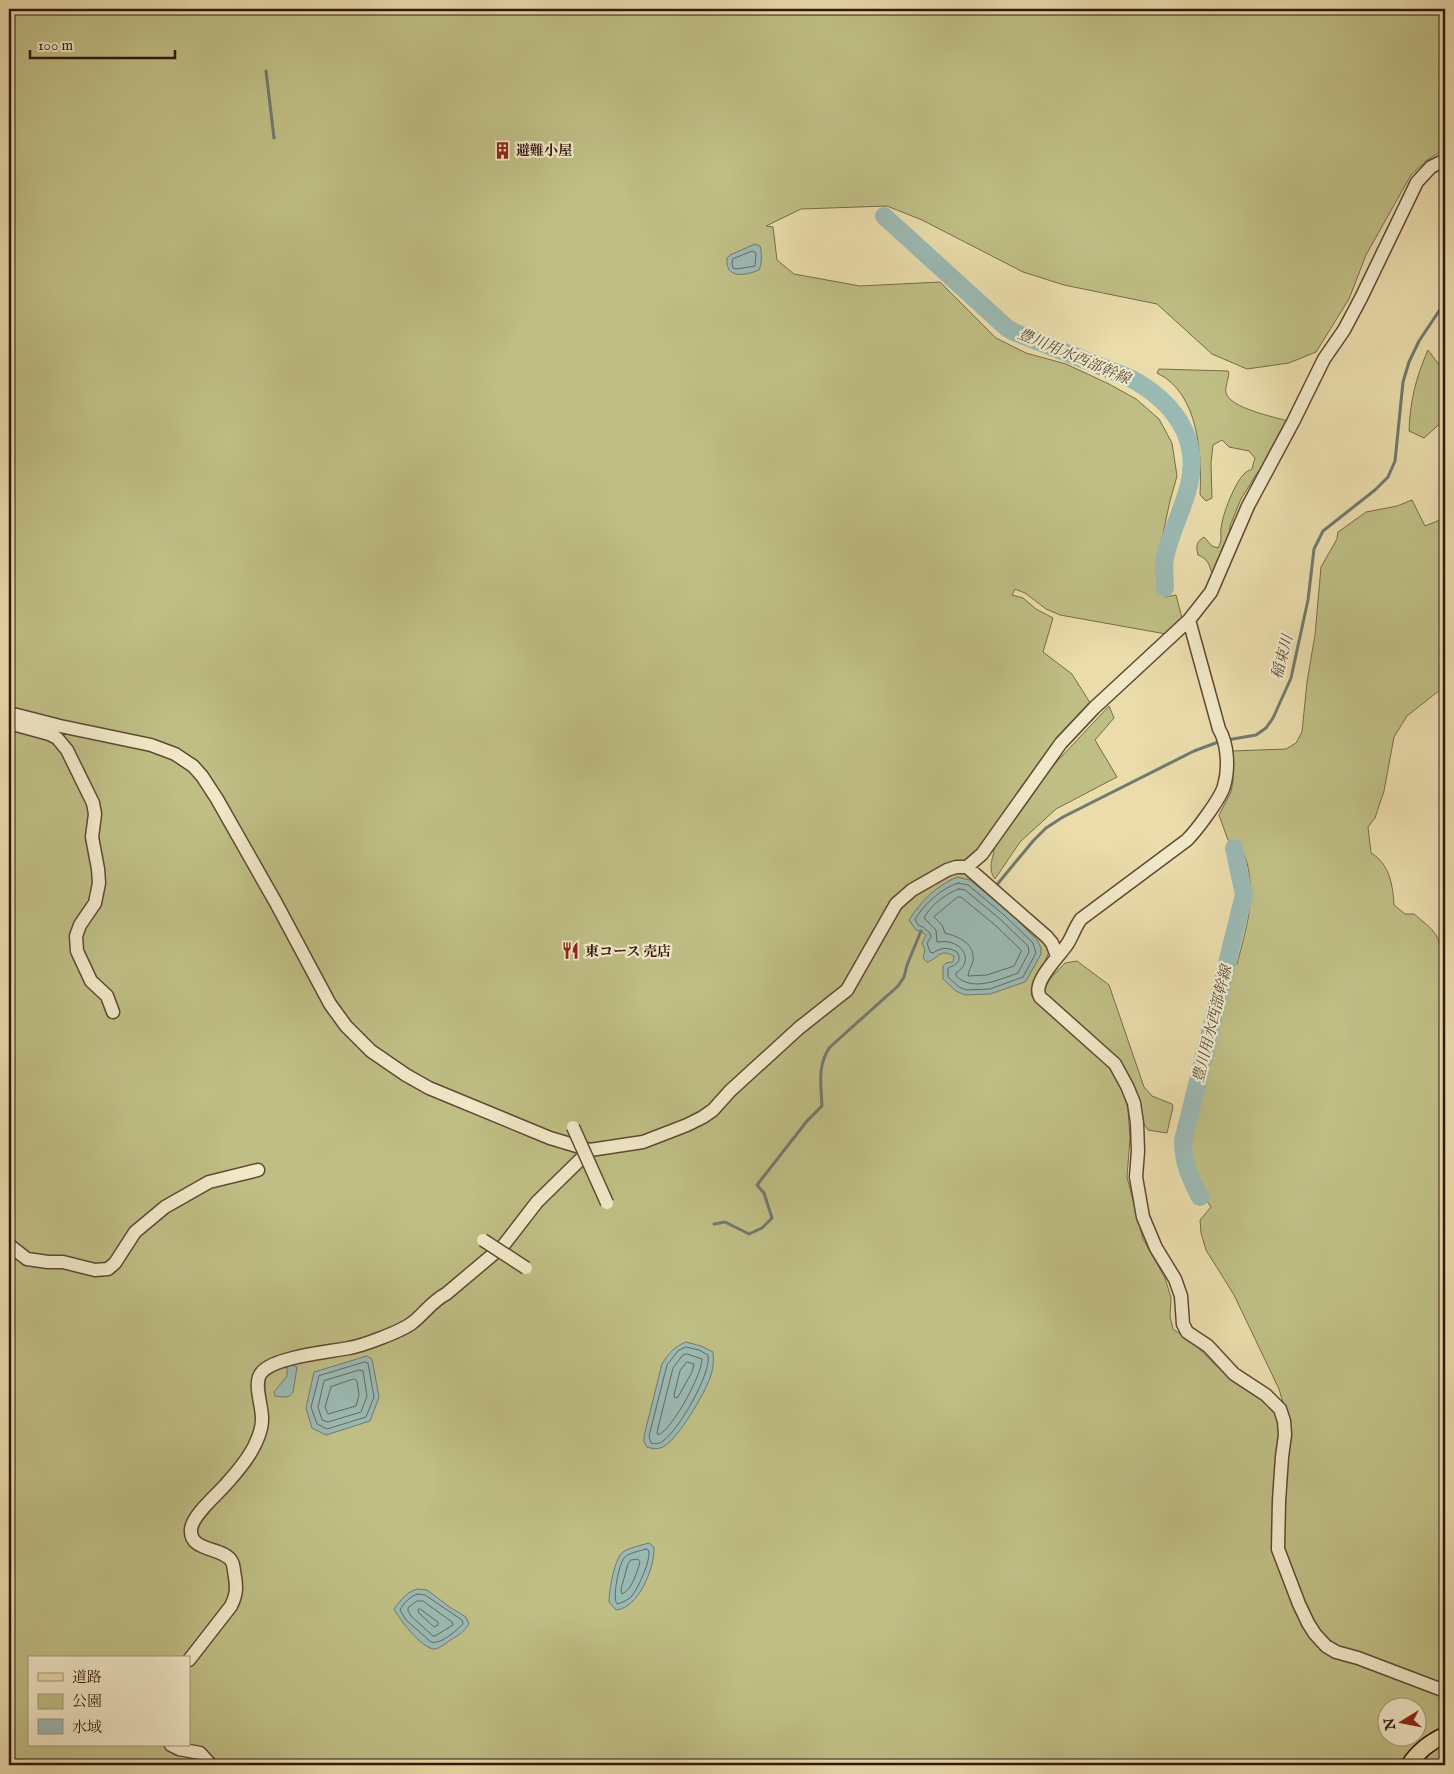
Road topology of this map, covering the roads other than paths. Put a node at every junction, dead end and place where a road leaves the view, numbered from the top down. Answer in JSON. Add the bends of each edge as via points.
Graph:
{"nodes":[{"id":1,"x":1445,"y":160,"type":"edge"},
{"id":2,"x":1190,"y":620,"type":"junction"},
{"id":3,"x":9,"y":713,"type":"edge"},
{"id":4,"x":9,"y":723,"type":"edge"},
{"id":5,"x":967,"y":868,"type":"junction"},
{"id":6,"x":1057,"y":956,"type":"junction"},
{"id":7,"x":113,"y":1012,"type":"dead end"},
{"id":8,"x":572,"y":1127,"type":"dead end"},
{"id":9,"x":590,"y":1150,"type":"junction"},
{"id":10,"x":258,"y":1170,"type":"dead end"},
{"id":11,"x":607,"y":1203,"type":"dead end"},
{"id":12,"x":483,"y":1240,"type":"dead end"},
{"id":13,"x":9,"y":1245,"type":"edge"},
{"id":14,"x":526,"y":1268,"type":"dead end"},
{"id":15,"x":190,"y":1659,"type":"edge"},
{"id":16,"x":1445,"y":1691,"type":"edge"},
{"id":17,"x":1445,"y":1735,"type":"edge"},
{"id":18,"x":173,"y":1746,"type":"edge"},
{"id":19,"x":211,"y":1765,"type":"edge"},
{"id":20,"x":1409,"y":1765,"type":"edge"}],
"edges":[{"from":1,"to":2,"type":"street","via":[[1417,182],[1361,298],[1324,359],[1248,506],[1210,592]]},
{"from":2,"to":5,"type":"street","via":[[1094,708],[1061,743],[982,854]]},
{"from":2,"to":6,"type":"street","via":[[1224,742],[1224,788],[1197,830],[1082,920],[1067,946]]},
{"from":3,"to":9,"type":"street","via":[[151,745],[175,754],[192,766],[217,799],[330,1004],[371,1051],[429,1088],[550,1138]]},
{"from":4,"to":7,"type":"street","via":[[57,738],[67,750],[93,803],[92,837],[99,883],[95,903],[76,936],[77,951],[91,981],[107,996]]},
{"from":5,"to":6,"type":"street","via":[[1047,937]]},
{"from":5,"to":9,"type":"street","via":[[947,870],[912,890],[896,904],[847,990],[799,1028],[713,1110],[687,1125],[643,1142]]},
{"from":6,"to":16,"type":"street","via":[[1040,982],[1038,993],[1115,1064],[1127,1086],[1137,1123],[1136,1177],[1142,1217],[1175,1279],[1181,1296],[1182,1324],[1234,1374],[1266,1395],[1280,1409],[1285,1435],[1278,1549],[1308,1622],[1326,1646],[1336,1652]]},
{"from":8,"to":11,"type":"street","bridge":true},
{"from":9,"to":15,"type":"street","via":[[537,1202],[503,1246],[410,1325],[350,1348],[300,1357],[262,1371],[258,1380],[262,1420],[251,1451],[194,1519],[191,1530],[197,1544],[224,1554],[232,1562],[237,1588],[231,1606]]},
{"from":10,"to":13,"type":"street","via":[[209,1182],[165,1207],[135,1232],[115,1264],[108,1268],[95,1270],[63,1262],[28,1259]]},
{"from":12,"to":14,"type":"street","bridge":true},
{"from":17,"to":20,"type":"main road","via":[[1422,1749]]},
{"from":18,"to":19,"type":"street","via":[[200,1753]]}]}
